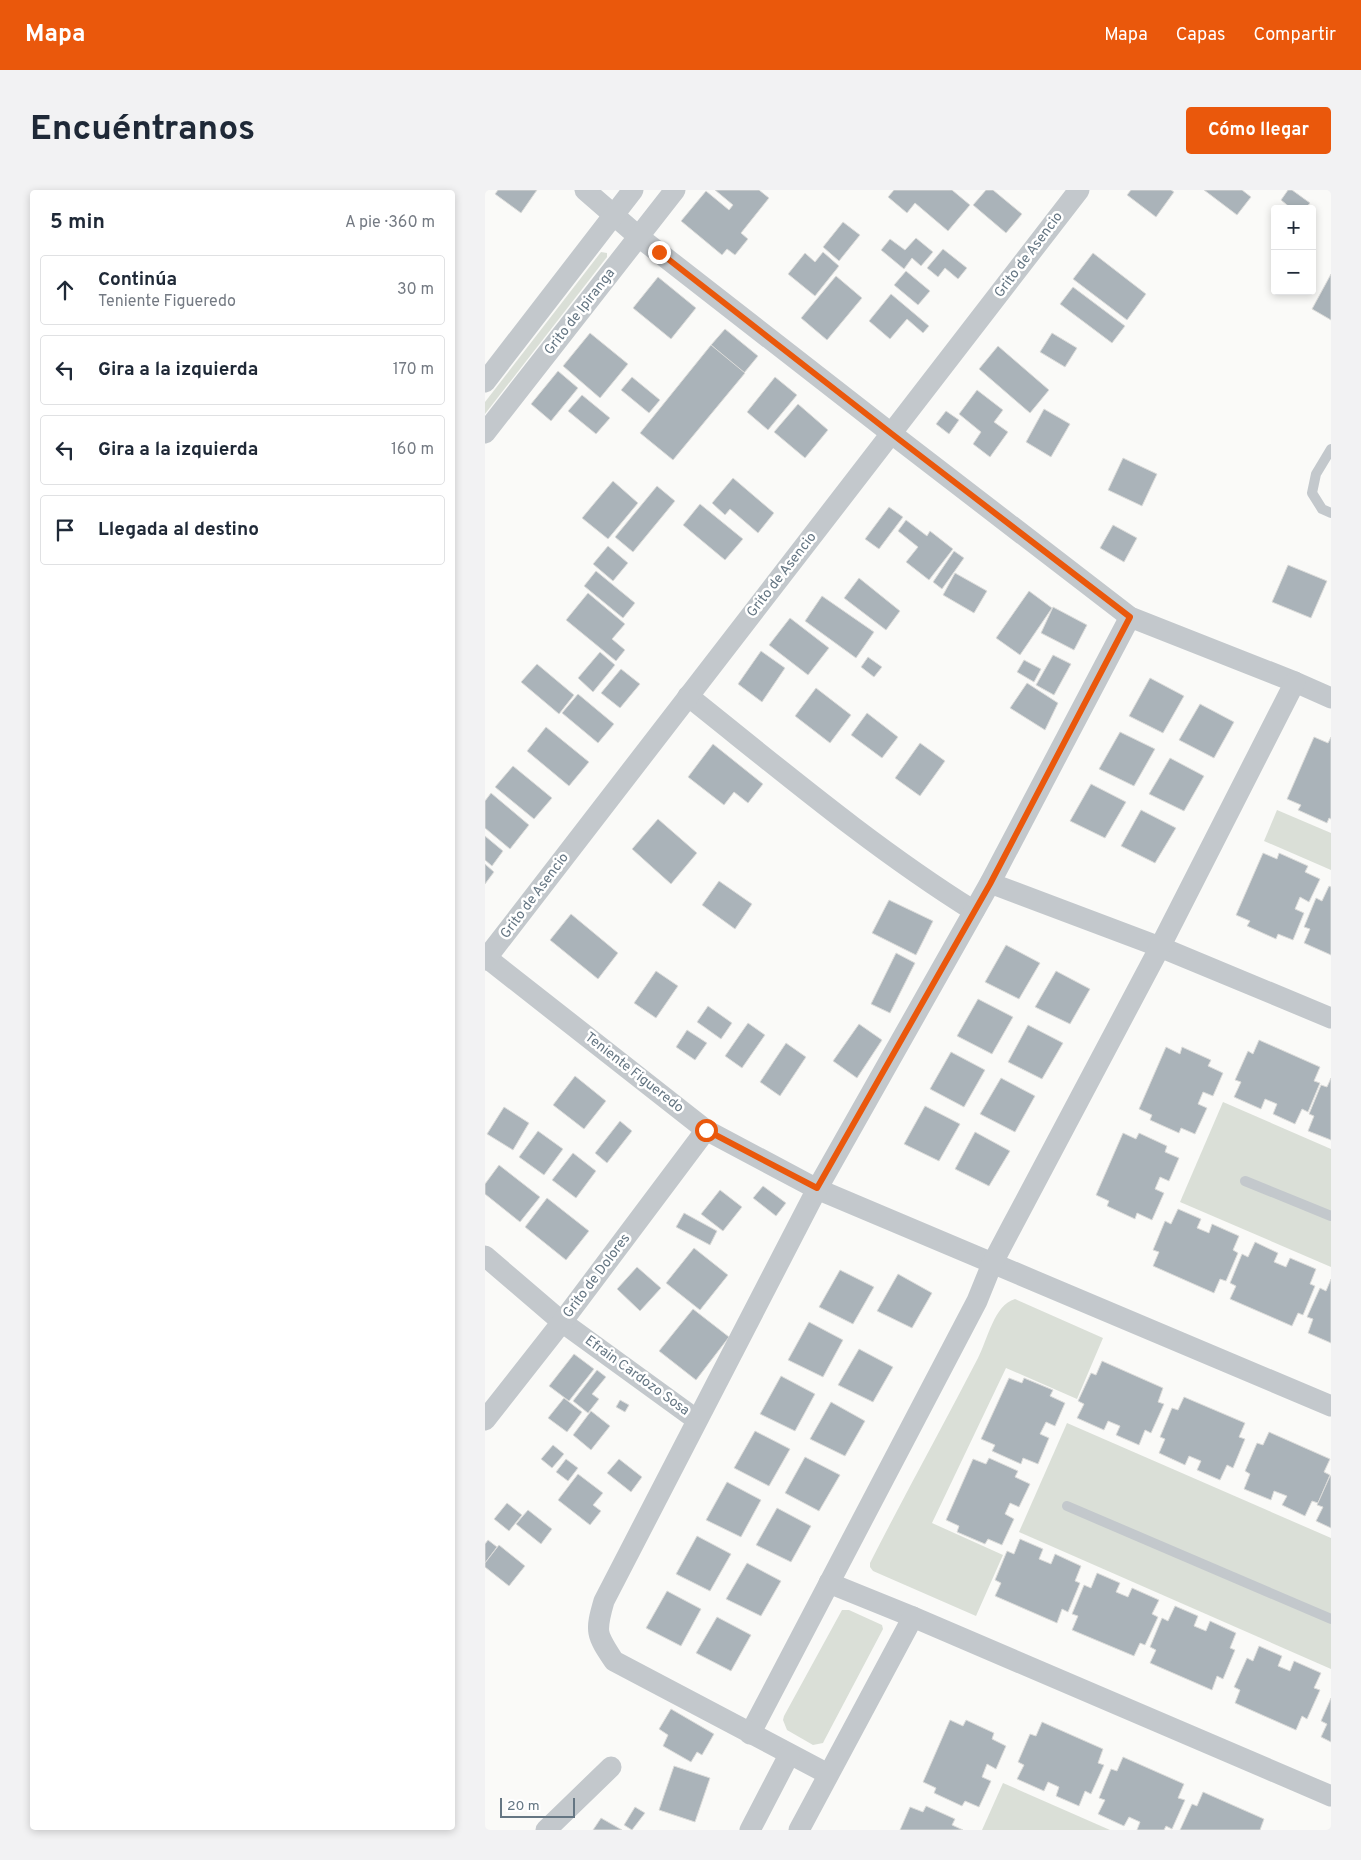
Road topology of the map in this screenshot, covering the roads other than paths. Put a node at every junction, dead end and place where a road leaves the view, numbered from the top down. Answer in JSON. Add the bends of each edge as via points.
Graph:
{"nodes":[{"id":1,"x":585,"y":190,"type":"edge"},
{"id":2,"x":633,"y":190,"type":"edge"},
{"id":3,"x":675,"y":190,"type":"edge"},
{"id":4,"x":1079,"y":190,"type":"edge"},
{"id":5,"x":614,"y":214,"type":"junction"},
{"id":6,"x":639,"y":236,"type":"junction"},
{"id":7,"x":485,"y":382,"type":"edge"},
{"id":8,"x":485,"y":433,"type":"edge"},
{"id":9,"x":892,"y":434,"type":"junction"},
{"id":10,"x":1331,"y":448,"type":"edge"},
{"id":11,"x":1331,"y":513,"type":"edge"},
{"id":12,"x":1130,"y":617,"type":"junction"},
{"id":13,"x":1295,"y":682,"type":"junction"},
{"id":14,"x":688,"y":696,"type":"junction"},
{"id":15,"x":1331,"y":698,"type":"edge"},
{"id":16,"x":990,"y":884,"type":"junction"},
{"id":17,"x":974,"y":911,"type":"junction"},
{"id":18,"x":1160,"y":947,"type":"junction"},
{"id":19,"x":486,"y":959,"type":"edge"},
{"id":20,"x":1331,"y":1018,"type":"edge"},
{"id":21,"x":706,"y":1130,"type":"junction"},
{"id":22,"x":1245,"y":1181,"type":"dead end"},
{"id":23,"x":817,"y":1188,"type":"junction"},
{"id":24,"x":1331,"y":1216,"type":"edge"},
{"id":25,"x":485,"y":1256,"type":"edge"},
{"id":26,"x":992,"y":1264,"type":"junction"},
{"id":27,"x":562,"y":1322,"type":"junction"},
{"id":28,"x":1331,"y":1406,"type":"edge"},
{"id":29,"x":485,"y":1420,"type":"edge"},
{"id":30,"x":697,"y":1420,"type":"junction"},
{"id":31,"x":1067,"y":1506,"type":"dead end"},
{"id":32,"x":829,"y":1583,"type":"junction"},
{"id":33,"x":913,"y":1617,"type":"junction"},
{"id":34,"x":1331,"y":1619,"type":"edge"},
{"id":35,"x":750,"y":1734,"type":"junction"},
{"id":36,"x":789,"y":1755,"type":"junction"},
{"id":37,"x":611,"y":1767,"type":"dead end"},
{"id":38,"x":829,"y":1774,"type":"junction"},
{"id":39,"x":1331,"y":1796,"type":"edge"},
{"id":40,"x":546,"y":1830,"type":"edge"},
{"id":41,"x":750,"y":1830,"type":"edge"},
{"id":42,"x":799,"y":1830,"type":"edge"}],
"edges":[{"from":1,"to":5,"type":"street"},
{"from":2,"to":5,"type":"street"},
{"from":3,"to":6,"type":"street","name":"Grito de Ipiranga"},
{"from":4,"to":9,"type":"street","name":"Grito de Asencio"},
{"from":5,"to":6,"type":"street"},
{"from":5,"to":7,"type":"street"},
{"from":6,"to":8,"type":"street","name":"Grito de Ipiranga"},
{"from":6,"to":9,"type":"street"},
{"from":9,"to":12,"type":"street"},
{"from":9,"to":14,"type":"street","name":"Grito de Asencio"},
{"from":10,"to":11,"type":"lane","via":[[1317,474],[1312,493],[1323,509]]},
{"from":12,"to":13,"type":"street"},
{"from":12,"to":16,"type":"street"},
{"from":13,"to":15,"type":"street"},
{"from":13,"to":18,"type":"street"},
{"from":14,"to":17,"type":"street","via":[[882,849]]},
{"from":14,"to":19,"type":"street","name":"Grito de Asencio"},
{"from":16,"to":17,"type":"street"},
{"from":16,"to":18,"type":"street"},
{"from":17,"to":23,"type":"street"},
{"from":18,"to":20,"type":"street"},
{"from":18,"to":26,"type":"street"},
{"from":19,"to":21,"type":"street","name":"Teniente Figueredo"},
{"from":21,"to":23,"type":"street","name":"Teniente Figueredo"},
{"from":21,"to":27,"type":"street","name":"Grito de Dolores"},
{"from":22,"to":24,"type":"lane"},
{"from":23,"to":26,"type":"street","name":"Teniente Figueredo"},
{"from":23,"to":30,"type":"street"},
{"from":25,"to":27,"type":"street","name":"Efrain Cardozo Sosa"},
{"from":26,"to":28,"type":"street","name":"Teniente Figueredo"},
{"from":26,"to":32,"type":"street","via":[[977,1301]]},
{"from":27,"to":29,"type":"street","name":"Grito de Dolores"},
{"from":27,"to":30,"type":"street","name":"Efrain Cardozo Sosa"},
{"from":30,"to":35,"type":"street","via":[[604,1600],[598,1622],[600,1640],[614,1661]]},
{"from":31,"to":34,"type":"lane"},
{"from":32,"to":33,"type":"street"},
{"from":32,"to":35,"type":"street"},
{"from":33,"to":38,"type":"street"},
{"from":33,"to":39,"type":"street"},
{"from":35,"to":36,"type":"street"},
{"from":36,"to":38,"type":"street"},
{"from":36,"to":41,"type":"street"},
{"from":37,"to":40,"type":"street"},
{"from":38,"to":42,"type":"street"}]}
